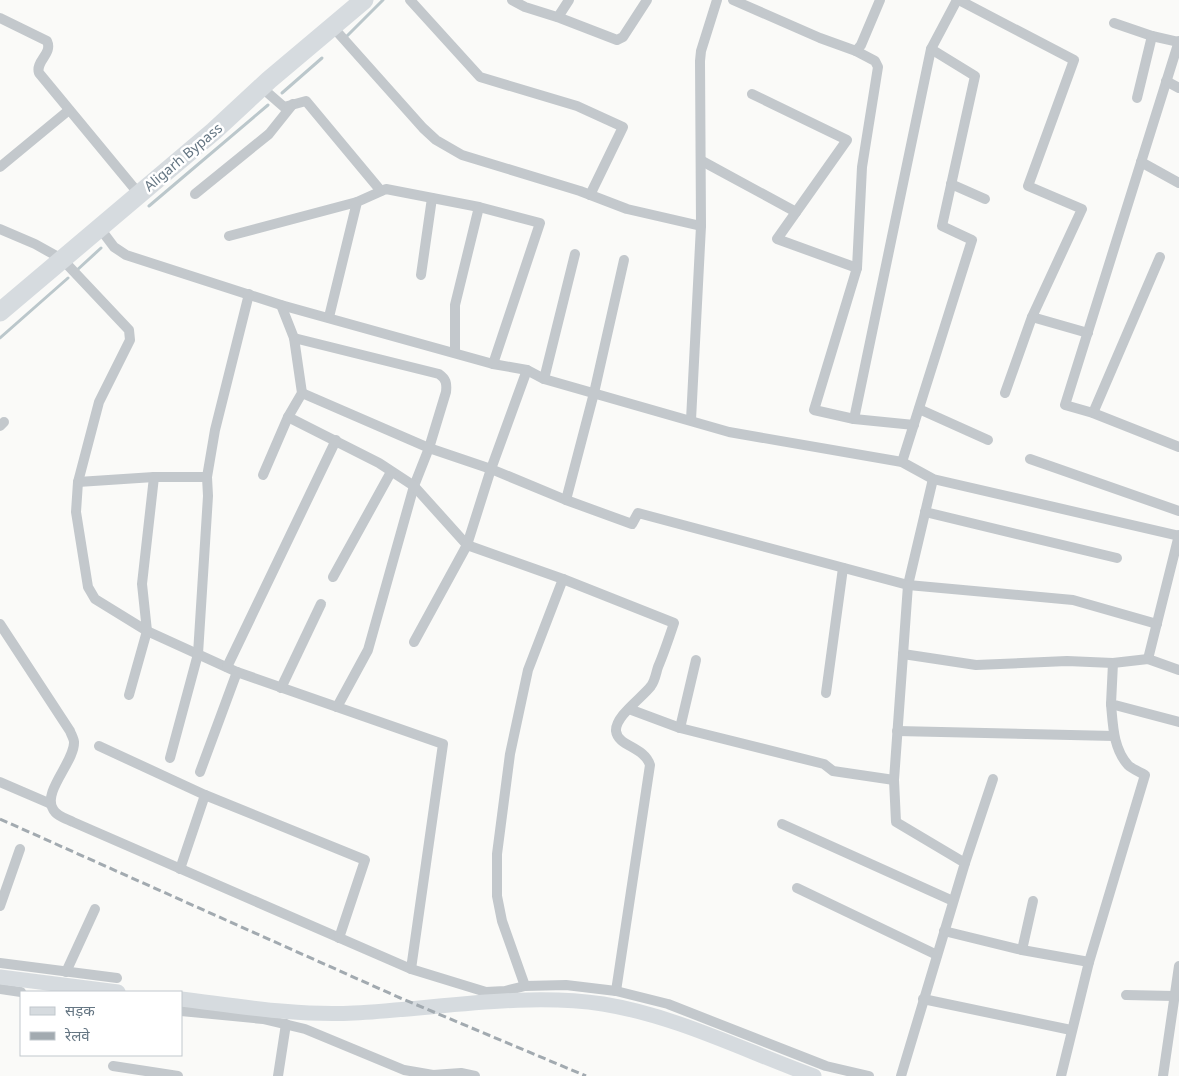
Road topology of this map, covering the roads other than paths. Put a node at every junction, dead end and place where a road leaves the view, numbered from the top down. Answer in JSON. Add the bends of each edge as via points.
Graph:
{"nodes":[{"id":1,"x":364,"y":0,"type":"edge"},
{"id":2,"x":415,"y":0,"type":"edge"},
{"id":3,"x":512,"y":0,"type":"edge"},
{"id":4,"x":569,"y":0,"type":"edge"},
{"id":5,"x":647,"y":0,"type":"edge"},
{"id":6,"x":733,"y":0,"type":"edge"},
{"id":7,"x":880,"y":0,"type":"edge"},
{"id":8,"x":958,"y":0,"type":"edge"},
{"id":9,"x":714,"y":1,"type":"edge"},
{"id":10,"x":558,"y":17,"type":"junction"},
{"id":11,"x":0,"y":18,"type":"edge"},
{"id":12,"x":1114,"y":23,"type":"dead end"},
{"id":13,"x":332,"y":26,"type":"junction"},
{"id":14,"x":1152,"y":36,"type":"junction"},
{"id":15,"x":1179,"y":41,"type":"edge"},
{"id":16,"x":931,"y":49,"type":"junction"},
{"id":17,"x":856,"y":51,"type":"junction"},
{"id":18,"x":1177,"y":55,"type":"edge"},
{"id":19,"x":1166,"y":81,"type":"junction"},
{"id":20,"x":261,"y":87,"type":"junction"},
{"id":21,"x":1179,"y":88,"type":"edge"},
{"id":22,"x":752,"y":94,"type":"dead end"},
{"id":23,"x":1137,"y":98,"type":"dead end"},
{"id":24,"x":294,"y":104,"type":"junction"},
{"id":25,"x":69,"y":110,"type":"junction"},
{"id":26,"x":702,"y":161,"type":"junction"},
{"id":27,"x":1141,"y":162,"type":"junction"},
{"id":28,"x":0,"y":167,"type":"edge"},
{"id":29,"x":1179,"y":183,"type":"edge"},
{"id":30,"x":951,"y":184,"type":"junction"},
{"id":31,"x":382,"y":191,"type":"junction"},
{"id":32,"x":139,"y":194,"type":"junction"},
{"id":33,"x":195,"y":194,"type":"dead end"},
{"id":34,"x":590,"y":195,"type":"junction"},
{"id":35,"x":432,"y":198,"type":"junction"},
{"id":36,"x":985,"y":199,"type":"dead end"},
{"id":37,"x":357,"y":202,"type":"junction"},
{"id":38,"x":479,"y":207,"type":"junction"},
{"id":39,"x":796,"y":212,"type":"junction"},
{"id":40,"x":701,"y":226,"type":"junction"},
{"id":41,"x":100,"y":227,"type":"junction"},
{"id":42,"x":0,"y":229,"type":"edge"},
{"id":43,"x":229,"y":236,"type":"dead end"},
{"id":44,"x":574,"y":254,"type":"dead end"},
{"id":45,"x":1160,"y":257,"type":"dead end"},
{"id":46,"x":62,"y":259,"type":"junction"},
{"id":47,"x":624,"y":260,"type":"dead end"},
{"id":48,"x":856,"y":268,"type":"junction"},
{"id":49,"x":421,"y":275,"type":"dead end"},
{"id":50,"x":248,"y":294,"type":"junction"},
{"id":51,"x":281,"y":305,"type":"junction"},
{"id":52,"x":0,"y":312,"type":"edge"},
{"id":53,"x":329,"y":317,"type":"junction"},
{"id":54,"x":1032,"y":317,"type":"junction"},
{"id":55,"x":1088,"y":334,"type":"junction"},
{"id":56,"x":294,"y":338,"type":"junction"},
{"id":57,"x":455,"y":353,"type":"junction"},
{"id":58,"x":493,"y":364,"type":"junction"},
{"id":59,"x":527,"y":370,"type":"junction"},
{"id":60,"x":544,"y":379,"type":"junction"},
{"id":61,"x":302,"y":393,"type":"junction"},
{"id":62,"x":594,"y":393,"type":"junction"},
{"id":63,"x":1005,"y":393,"type":"dead end"},
{"id":64,"x":919,"y":409,"type":"junction"},
{"id":65,"x":1093,"y":413,"type":"junction"},
{"id":66,"x":288,"y":417,"type":"junction"},
{"id":67,"x":691,"y":420,"type":"junction"},
{"id":68,"x":854,"y":420,"type":"junction"},
{"id":69,"x":914,"y":425,"type":"junction"},
{"id":70,"x":336,"y":440,"type":"junction"},
{"id":71,"x":988,"y":440,"type":"dead end"},
{"id":72,"x":1179,"y":447,"type":"edge"},
{"id":73,"x":429,"y":448,"type":"junction"},
{"id":74,"x":1030,"y":459,"type":"dead end"},
{"id":75,"x":902,"y":462,"type":"junction"},
{"id":76,"x":491,"y":469,"type":"junction"},
{"id":77,"x":391,"y":472,"type":"junction"},
{"id":78,"x":264,"y":475,"type":"dead end"},
{"id":79,"x":154,"y":477,"type":"junction"},
{"id":80,"x":207,"y":477,"type":"junction"},
{"id":81,"x":933,"y":479,"type":"junction"},
{"id":82,"x":78,"y":482,"type":"junction"},
{"id":83,"x":414,"y":486,"type":"junction"},
{"id":84,"x":566,"y":500,"type":"junction"},
{"id":85,"x":1179,"y":511,"type":"edge"},
{"id":86,"x":926,"y":512,"type":"junction"},
{"id":87,"x":1179,"y":535,"type":"edge"},
{"id":88,"x":467,"y":545,"type":"junction"},
{"id":89,"x":1117,"y":558,"type":"dead end"},
{"id":90,"x":843,"y":568,"type":"junction"},
{"id":91,"x":332,"y":577,"type":"dead end"},
{"id":92,"x":563,"y":579,"type":"junction"},
{"id":93,"x":908,"y":585,"type":"junction"},
{"id":94,"x":321,"y":604,"type":"dead end"},
{"id":95,"x":0,"y":624,"type":"edge"},
{"id":96,"x":1157,"y":624,"type":"junction"},
{"id":97,"x":147,"y":631,"type":"junction"},
{"id":98,"x":414,"y":642,"type":"dead end"},
{"id":99,"x":198,"y":654,"type":"junction"},
{"id":100,"x":903,"y":654,"type":"junction"},
{"id":101,"x":1148,"y":659,"type":"junction"},
{"id":102,"x":696,"y":660,"type":"dead end"},
{"id":103,"x":1113,"y":663,"type":"junction"},
{"id":104,"x":227,"y":667,"type":"junction"},
{"id":105,"x":1179,"y":670,"type":"edge"},
{"id":106,"x":237,"y":672,"type":"junction"},
{"id":107,"x":281,"y":688,"type":"junction"},
{"id":108,"x":826,"y":693,"type":"dead end"},
{"id":109,"x":129,"y":695,"type":"dead end"},
{"id":110,"x":1111,"y":704,"type":"junction"},
{"id":111,"x":337,"y":707,"type":"junction"},
{"id":112,"x":629,"y":709,"type":"junction"},
{"id":113,"x":1179,"y":722,"type":"edge"},
{"id":114,"x":680,"y":728,"type":"junction"},
{"id":115,"x":898,"y":731,"type":"junction"},
{"id":116,"x":1114,"y":736,"type":"junction"},
{"id":117,"x":99,"y":746,"type":"dead end"},
{"id":118,"x":170,"y":758,"type":"dead end"},
{"id":119,"x":200,"y":772,"type":"dead end"},
{"id":120,"x":993,"y":779,"type":"dead end"},
{"id":121,"x":894,"y":780,"type":"junction"},
{"id":122,"x":0,"y":782,"type":"edge"},
{"id":123,"x":205,"y":795,"type":"junction"},
{"id":124,"x":51,"y":804,"type":"junction"},
{"id":125,"x":782,"y":824,"type":"dead end"},
{"id":126,"x":20,"y":848,"type":"dead end"},
{"id":127,"x":965,"y":863,"type":"junction"},
{"id":128,"x":180,"y":869,"type":"junction"},
{"id":129,"x":797,"y":888,"type":"dead end"},
{"id":130,"x":953,"y":901,"type":"junction"},
{"id":131,"x":1033,"y":901,"type":"dead end"},
{"id":132,"x":0,"y":906,"type":"edge"},
{"id":133,"x":95,"y":909,"type":"dead end"},
{"id":134,"x":944,"y":932,"type":"junction"},
{"id":135,"x":339,"y":938,"type":"junction"},
{"id":136,"x":1022,"y":950,"type":"junction"},
{"id":137,"x":936,"y":955,"type":"junction"},
{"id":138,"x":1089,"y":962,"type":"junction"},
{"id":139,"x":0,"y":963,"type":"edge"},
{"id":140,"x":1179,"y":966,"type":"edge"},
{"id":141,"x":411,"y":969,"type":"junction"},
{"id":142,"x":66,"y":972,"type":"junction"},
{"id":143,"x":0,"y":977,"type":"edge"},
{"id":144,"x":118,"y":985,"type":"edge"},
{"id":145,"x":525,"y":986,"type":"junction"},
{"id":146,"x":0,"y":989,"type":"edge"},
{"id":147,"x":616,"y":991,"type":"junction"},
{"id":148,"x":20,"y":992,"type":"edge"},
{"id":149,"x":1126,"y":995,"type":"dead end"},
{"id":150,"x":1174,"y":996,"type":"junction"},
{"id":151,"x":182,"y":999,"type":"edge"},
{"id":152,"x":923,"y":999,"type":"junction"},
{"id":153,"x":182,"y":1011,"type":"edge"},
{"id":154,"x":286,"y":1024,"type":"junction"},
{"id":155,"x":1071,"y":1030,"type":"junction"},
{"id":156,"x":113,"y":1066,"type":"dead end"},
{"id":157,"x":461,"y":1074,"type":"edge"},
{"id":158,"x":178,"y":1076,"type":"edge"},
{"id":159,"x":278,"y":1076,"type":"edge"},
{"id":160,"x":475,"y":1076,"type":"edge"},
{"id":161,"x":814,"y":1076,"type":"edge"},
{"id":162,"x":869,"y":1076,"type":"edge"},
{"id":163,"x":901,"y":1076,"type":"edge"},
{"id":164,"x":1061,"y":1076,"type":"edge"},
{"id":165,"x":1163,"y":1076,"type":"edge"}],
"edges":[{"from":1,"to":13,"type":"highway","name":"Aligarh Bypass"},
{"from":2,"to":34,"type":"street","via":[[410,0],[480,78],[577,106],[623,127]]},
{"from":3,"to":10,"type":"street"},
{"from":4,"to":10,"type":"street"},
{"from":5,"to":10,"type":"street","via":[[623,37],[617,40]]},
{"from":6,"to":17,"type":"street"},
{"from":7,"to":17,"type":"street"},
{"from":8,"to":16,"type":"street"},
{"from":8,"to":54,"type":"street","via":[[1074,60],[1028,186],[1082,210]]},
{"from":9,"to":26,"type":"street","via":[[700,61]]},
{"from":11,"to":25,"type":"street","via":[[47,41],[48,51],[38,70]]},
{"from":12,"to":14,"type":"street"},
{"from":13,"to":20,"type":"highway","name":"Aligarh Bypass"},
{"from":13,"to":34,"type":"street","via":[[422,128],[446,148]]},
{"from":14,"to":15,"type":"street"},
{"from":14,"to":23,"type":"street"},
{"from":15,"to":18,"type":"street"},
{"from":16,"to":30,"type":"street","via":[[975,76]]},
{"from":16,"to":68,"type":"street"},
{"from":17,"to":48,"type":"street","via":[[875,61],[878,67],[862,166]]},
{"from":18,"to":19,"type":"street"},
{"from":19,"to":21,"type":"street"},
{"from":19,"to":27,"type":"street"},
{"from":20,"to":24,"type":"street","via":[[281,106]]},
{"from":20,"to":32,"type":"highway","name":"Aligarh Bypass"},
{"from":22,"to":39,"type":"street","via":[[847,140]]},
{"from":24,"to":31,"type":"street","via":[[306,101]]},
{"from":24,"to":33,"type":"street","via":[[269,134]]},
{"from":25,"to":28,"type":"street"},
{"from":25,"to":32,"type":"street"},
{"from":26,"to":39,"type":"street"},
{"from":26,"to":40,"type":"street"},
{"from":27,"to":29,"type":"street"},
{"from":27,"to":55,"type":"street"},
{"from":30,"to":36,"type":"street"},
{"from":30,"to":64,"type":"street","via":[[942,226],[972,240]]},
{"from":31,"to":35,"type":"street","via":[[386,189]]},
{"from":31,"to":37,"type":"street"},
{"from":32,"to":41,"type":"highway","name":"Aligarh Bypass"},
{"from":34,"to":40,"type":"street","via":[[627,209]]},
{"from":35,"to":38,"type":"street"},
{"from":35,"to":49,"type":"street"},
{"from":37,"to":43,"type":"street"},
{"from":37,"to":53,"type":"street"},
{"from":38,"to":57,"type":"street","via":[[455,305]]},
{"from":38,"to":58,"type":"street","via":[[540,223]]},
{"from":39,"to":48,"type":"street","via":[[777,239]]},
{"from":40,"to":67,"type":"street"},
{"from":41,"to":46,"type":"highway","name":"Aligarh Bypass"},
{"from":41,"to":50,"type":"street","via":[[114,247],[126,255]]},
{"from":42,"to":46,"type":"street"},
{"from":44,"to":60,"type":"street"},
{"from":45,"to":65,"type":"street"},
{"from":46,"to":52,"type":"highway","name":"Aligarh Bypass"},
{"from":46,"to":82,"type":"street","via":[[129,330],[131,336],[100,402]]},
{"from":47,"to":62,"type":"street"},
{"from":48,"to":68,"type":"street","via":[[814,410]]},
{"from":50,"to":51,"type":"street"},
{"from":50,"to":80,"type":"street"},
{"from":51,"to":53,"type":"street"},
{"from":51,"to":56,"type":"street"},
{"from":53,"to":57,"type":"street"},
{"from":54,"to":55,"type":"street"},
{"from":54,"to":63,"type":"street"},
{"from":55,"to":65,"type":"street","via":[[1065,406]]},
{"from":56,"to":61,"type":"street"},
{"from":56,"to":73,"type":"street","via":[[445,378],[446,392]]},
{"from":57,"to":58,"type":"street"},
{"from":58,"to":59,"type":"street"},
{"from":59,"to":60,"type":"street"},
{"from":59,"to":76,"type":"street"},
{"from":60,"to":62,"type":"street"},
{"from":61,"to":66,"type":"street"},
{"from":61,"to":73,"type":"street"},
{"from":62,"to":67,"type":"street"},
{"from":62,"to":84,"type":"street"},
{"from":64,"to":69,"type":"street"},
{"from":64,"to":71,"type":"street"},
{"from":65,"to":72,"type":"street"},
{"from":66,"to":70,"type":"street"},
{"from":66,"to":78,"type":"street"},
{"from":67,"to":75,"type":"street","via":[[729,432]]},
{"from":68,"to":69,"type":"street"},
{"from":69,"to":75,"type":"street"},
{"from":70,"to":77,"type":"street"},
{"from":70,"to":104,"type":"street"},
{"from":73,"to":76,"type":"street"},
{"from":73,"to":83,"type":"street"},
{"from":74,"to":85,"type":"street"},
{"from":75,"to":81,"type":"street"},
{"from":76,"to":84,"type":"street"},
{"from":76,"to":88,"type":"street"},
{"from":77,"to":83,"type":"street"},
{"from":77,"to":91,"type":"street"},
{"from":79,"to":80,"type":"street"},
{"from":79,"to":82,"type":"street"},
{"from":79,"to":97,"type":"street","via":[[142,584]]},
{"from":80,"to":99,"type":"street"},
{"from":81,"to":86,"type":"street"},
{"from":81,"to":87,"type":"street"},
{"from":82,"to":97,"type":"street","via":[[76,512],[88,586],[95,599]]},
{"from":83,"to":88,"type":"street"},
{"from":83,"to":111,"type":"street","via":[[368,650]]},
{"from":84,"to":90,"type":"street","via":[[632,524],[638,513]]},
{"from":86,"to":89,"type":"street"},
{"from":86,"to":93,"type":"street"},
{"from":87,"to":96,"type":"street"},
{"from":88,"to":92,"type":"street"},
{"from":88,"to":98,"type":"street"},
{"from":90,"to":93,"type":"street"},
{"from":90,"to":108,"type":"street"},
{"from":92,"to":112,"type":"street","via":[[674,623],[652,685]]},
{"from":92,"to":145,"type":"street","via":[[528,670],[510,754],[497,854],[497,896],[502,921]]},
{"from":93,"to":96,"type":"street","via":[[1073,600]]},
{"from":93,"to":100,"type":"street"},
{"from":94,"to":107,"type":"street"},
{"from":95,"to":124,"type":"street","via":[[74,742],[52,791]]},
{"from":96,"to":101,"type":"street"},
{"from":97,"to":99,"type":"street"},
{"from":97,"to":109,"type":"street"},
{"from":99,"to":104,"type":"street"},
{"from":99,"to":118,"type":"street"},
{"from":100,"to":103,"type":"street","via":[[976,665],[1067,661]]},
{"from":100,"to":115,"type":"street"},
{"from":101,"to":103,"type":"street"},
{"from":101,"to":105,"type":"street"},
{"from":102,"to":114,"type":"street"},
{"from":103,"to":110,"type":"street"},
{"from":104,"to":106,"type":"street"},
{"from":106,"to":107,"type":"street"},
{"from":106,"to":119,"type":"street"},
{"from":107,"to":111,"type":"street"},
{"from":110,"to":113,"type":"street"},
{"from":110,"to":116,"type":"street"},
{"from":111,"to":141,"type":"street","via":[[443,744]]},
{"from":112,"to":114,"type":"street"},
{"from":112,"to":147,"type":"street","via":[[616,732],[621,741],[648,759],[650,766]]},
{"from":114,"to":121,"type":"street","via":[[824,764],[834,771]]},
{"from":115,"to":116,"type":"street"},
{"from":115,"to":121,"type":"street"},
{"from":116,"to":138,"type":"street","via":[[1119,752],[1129,766],[1145,775]]},
{"from":117,"to":123,"type":"street"},
{"from":120,"to":127,"type":"street"},
{"from":121,"to":127,"type":"street","via":[[896,822]]},
{"from":122,"to":124,"type":"street"},
{"from":123,"to":128,"type":"street"},
{"from":123,"to":135,"type":"street","via":[[365,860]]},
{"from":124,"to":128,"type":"street","via":[[53,810],[73,822]]},
{"from":125,"to":130,"type":"street"},
{"from":126,"to":132,"type":"street"},
{"from":127,"to":130,"type":"street"},
{"from":128,"to":135,"type":"street"},
{"from":129,"to":137,"type":"street"},
{"from":130,"to":134,"type":"street"},
{"from":131,"to":136,"type":"street"},
{"from":133,"to":142,"type":"street"},
{"from":134,"to":136,"type":"street"},
{"from":134,"to":137,"type":"street"},
{"from":135,"to":141,"type":"street"},
{"from":136,"to":138,"type":"street"},
{"from":137,"to":152,"type":"street"},
{"from":138,"to":155,"type":"street"},
{"from":139,"to":142,"type":"street"},
{"from":140,"to":150,"type":"street"},
{"from":141,"to":145,"type":"street","via":[[486,992]]},
{"from":142,"to":144,"type":"street"},
{"from":143,"to":144,"type":"main road","via":[[58,985]]},
{"from":145,"to":147,"type":"street","via":[[566,985]]},
{"from":146,"to":148,"type":"street"},
{"from":147,"to":162,"type":"street","via":[[668,1004],[826,1066]]},
{"from":149,"to":150,"type":"street"},
{"from":150,"to":165,"type":"street"},
{"from":151,"to":161,"type":"main road","via":[[306,1014],[530,1000],[604,1004],[699,1031]]},
{"from":152,"to":155,"type":"street"},
{"from":152,"to":163,"type":"street"},
{"from":153,"to":154,"type":"street"},
{"from":154,"to":157,"type":"street","via":[[404,1070],[433,1075]]},
{"from":154,"to":159,"type":"street"},
{"from":155,"to":164,"type":"street"},
{"from":156,"to":158,"type":"street"},
{"from":157,"to":160,"type":"street"}]}
